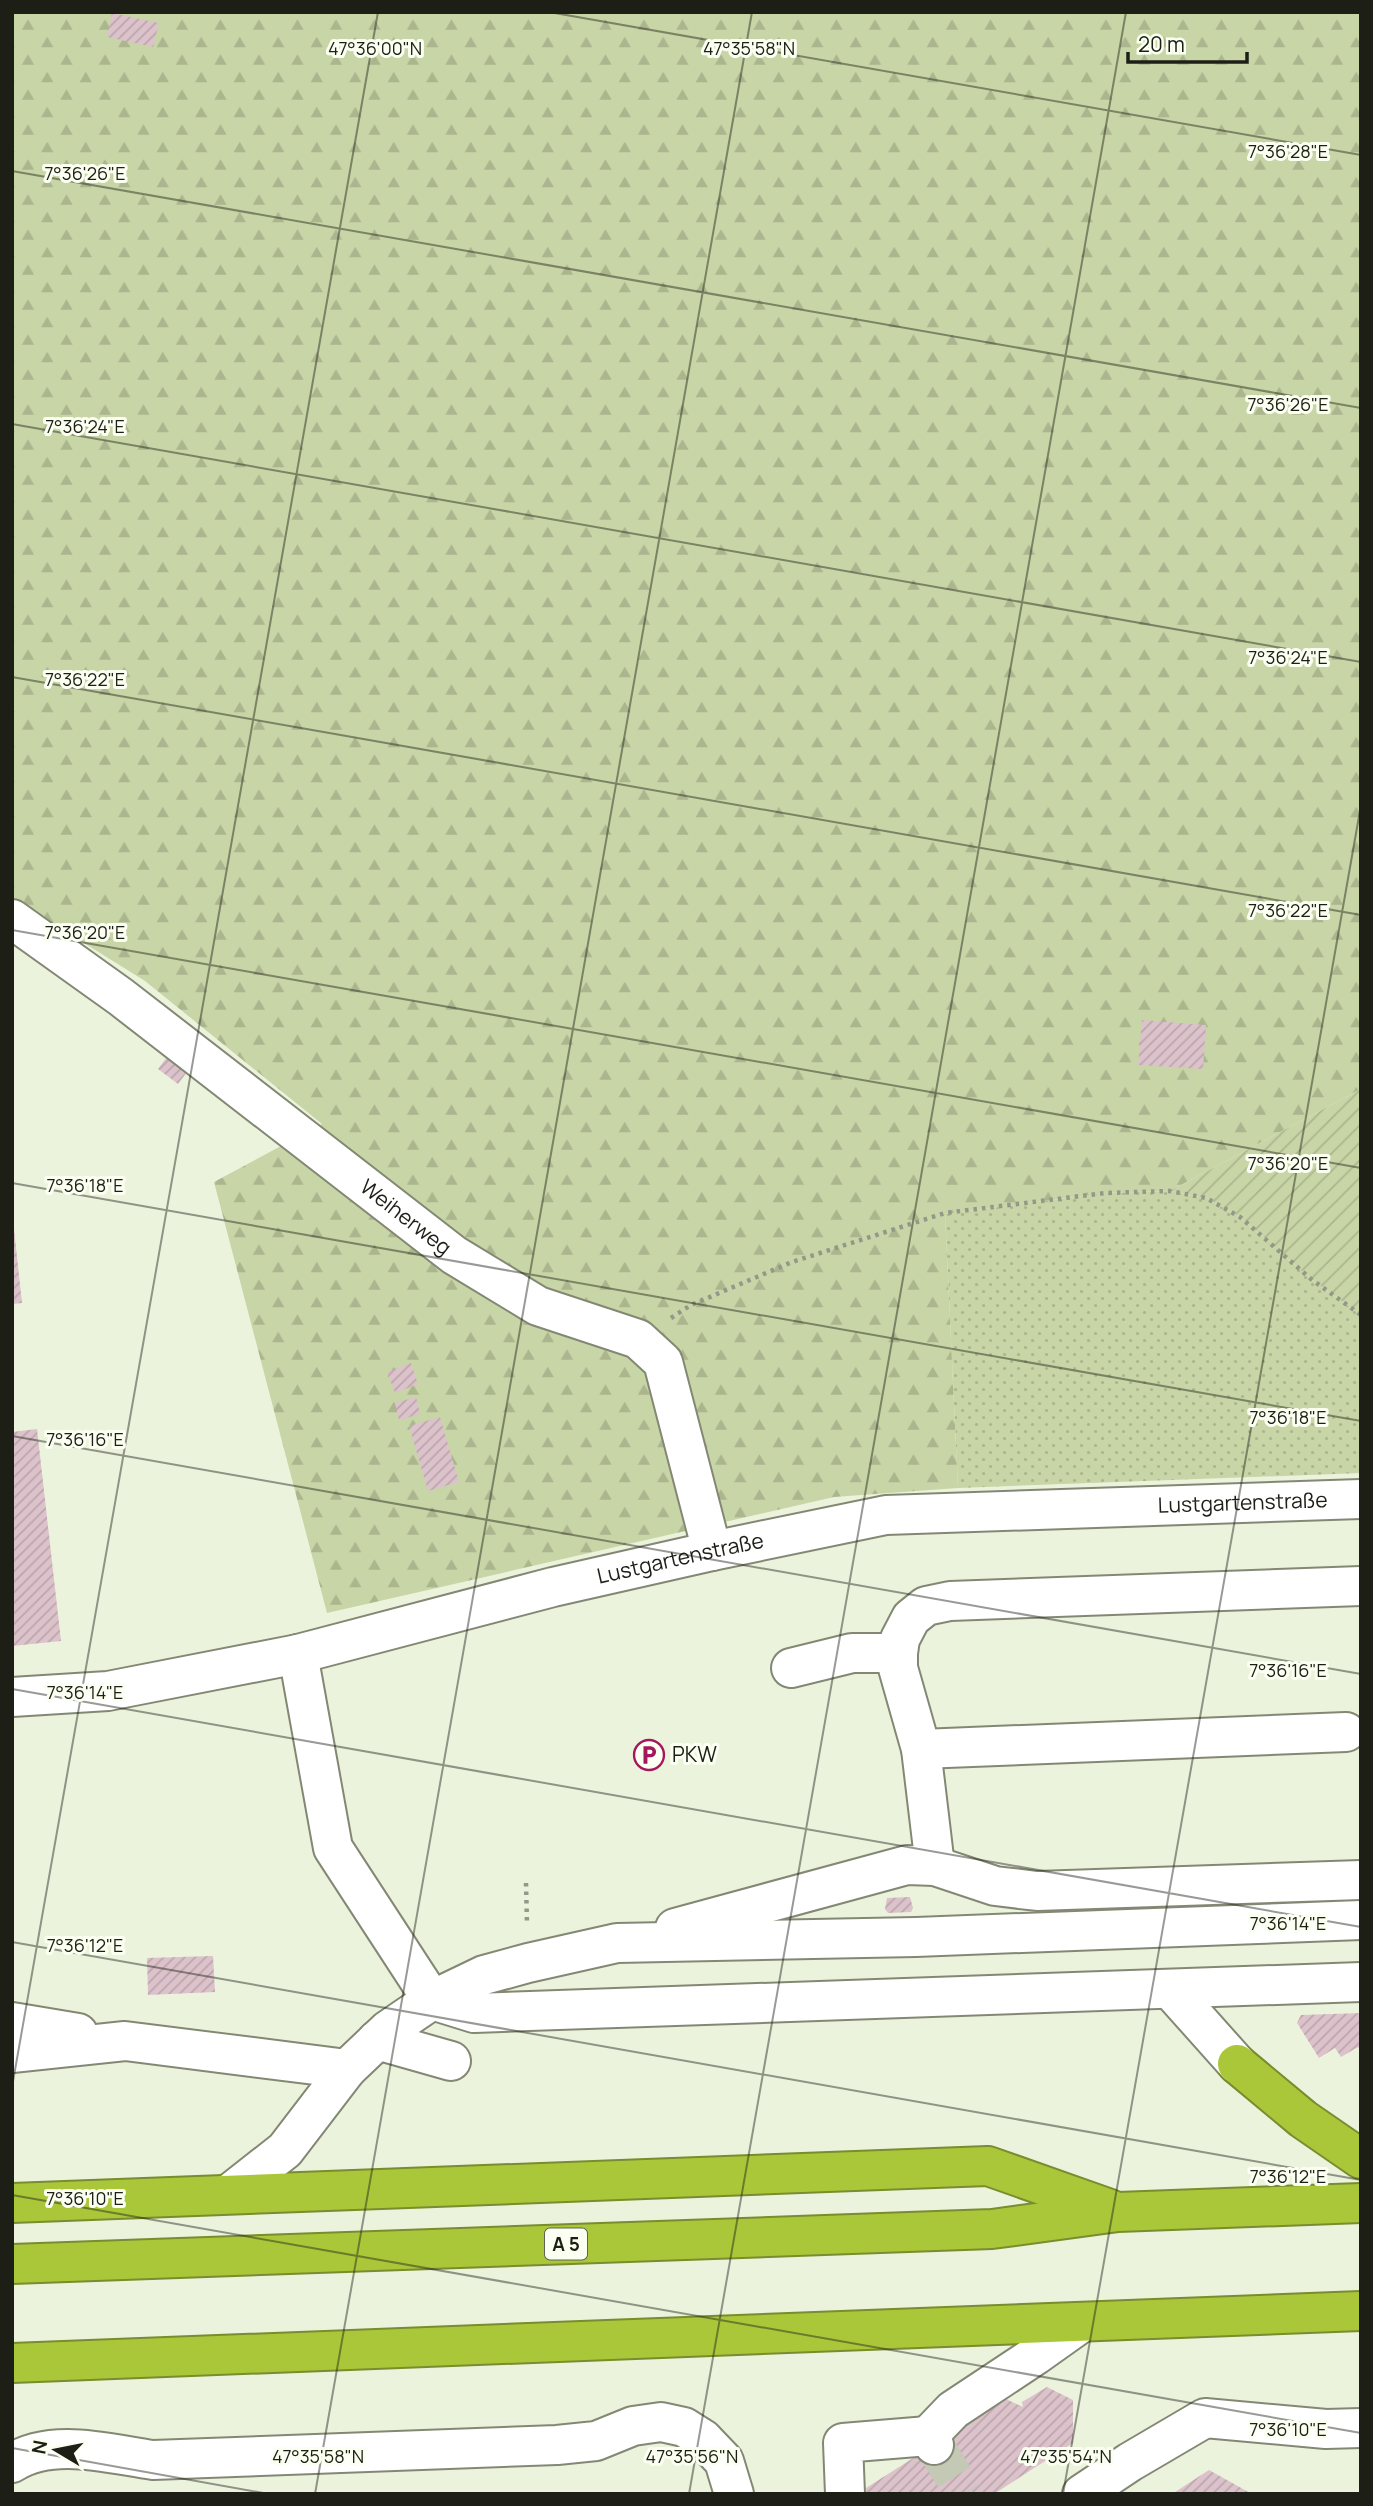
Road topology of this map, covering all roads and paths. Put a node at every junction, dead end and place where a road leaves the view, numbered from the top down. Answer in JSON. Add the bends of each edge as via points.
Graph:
{"nodes":[{"id":1,"x":12,"y":919,"type":"edge"},
{"id":2,"x":1361,"y":1315,"type":"edge"},
{"id":3,"x":638,"y":1339,"type":"junction"},
{"id":4,"x":1361,"y":1499,"type":"edge"},
{"id":5,"x":712,"y":1551,"type":"junction"},
{"id":6,"x":1361,"y":1586,"type":"edge"},
{"id":7,"x":898,"y":1653,"type":"junction"},
{"id":8,"x":298,"y":1654,"type":"junction"},
{"id":9,"x":790,"y":1668,"type":"dead end"},
{"id":10,"x":12,"y":1697,"type":"edge"},
{"id":11,"x":1356,"y":1730,"type":"edge"},
{"id":12,"x":921,"y":1749,"type":"junction"},
{"id":13,"x":935,"y":1867,"type":"junction"},
{"id":14,"x":1361,"y":1880,"type":"edge"},
{"id":15,"x":1361,"y":1920,"type":"edge"},
{"id":16,"x":617,"y":1943,"type":"junction"},
{"id":17,"x":1361,"y":1982,"type":"edge"},
{"id":18,"x":1170,"y":1989,"type":"junction"},
{"id":19,"x":432,"y":2000,"type":"junction"},
{"id":20,"x":12,"y":2022,"type":"edge"},
{"id":21,"x":377,"y":2040,"type":"junction"},
{"id":22,"x":125,"y":2041,"type":"junction"},
{"id":23,"x":12,"y":2053,"type":"edge"},
{"id":24,"x":451,"y":2061,"type":"dead end"},
{"id":25,"x":1237,"y":2064,"type":"joint"},
{"id":26,"x":347,"y":2069,"type":"junction"},
{"id":27,"x":1361,"y":2159,"type":"edge"},
{"id":28,"x":229,"y":2194,"type":"junction"},
{"id":29,"x":12,"y":2203,"type":"edge"},
{"id":30,"x":1361,"y":2203,"type":"edge"},
{"id":31,"x":1118,"y":2212,"type":"junction"},
{"id":32,"x":12,"y":2264,"type":"edge"},
{"id":33,"x":1361,"y":2311,"type":"edge"},
{"id":34,"x":1080,"y":2323,"type":"junction"},
{"id":35,"x":12,"y":2363,"type":"edge"},
{"id":36,"x":1361,"y":2428,"type":"edge"},
{"id":37,"x":12,"y":2463,"type":"edge"},
{"id":38,"x":734,"y":2494,"type":"edge"},
{"id":39,"x":845,"y":2494,"type":"edge"},
{"id":40,"x":1082,"y":2494,"type":"edge"}],
"edges":[{"from":1,"to":3,"type":"street","name":"Weiherweg","via":[[121,997],[454,1255],[538,1306]]},
{"from":2,"to":3,"type":"path","via":[[1240,1217],[1206,1198],[1170,1191],[1105,1193],[945,1213],[792,1262],[691,1305]]},
{"from":3,"to":5,"type":"street","name":"Weiherweg","via":[[663,1362]]},
{"from":4,"to":5,"type":"street","name":"Lustgartenstraße","via":[[886,1515]]},
{"from":5,"to":8,"type":"street","name":"Lustgartenstraße"},
{"from":6,"to":7,"type":"street","via":[[950,1601],[926,1606],[911,1618]]},
{"from":7,"to":9,"type":"street","via":[[852,1653]]},
{"from":7,"to":12,"type":"street"},
{"from":8,"to":10,"type":"street","name":"Lustgartenstraße","via":[[108,1691]]},
{"from":8,"to":19,"type":"street","via":[[333,1848]]},
{"from":11,"to":12,"type":"street"},
{"from":12,"to":13,"type":"street"},
{"from":13,"to":14,"type":"street","via":[[995,1886],[1037,1891]]},
{"from":13,"to":16,"type":"street","via":[[907,1866],[869,1874]]},
{"from":15,"to":16,"type":"street"},
{"from":16,"to":19,"type":"street","via":[[484,1975]]},
{"from":17,"to":18,"type":"street"},
{"from":18,"to":19,"type":"street","via":[[474,2013]]},
{"from":18,"to":25,"type":"street"},
{"from":19,"to":21,"type":"street"},
{"from":20,"to":22,"type":"street"},
{"from":21,"to":24,"type":"street"},
{"from":21,"to":26,"type":"street"},
{"from":22,"to":23,"type":"street"},
{"from":22,"to":26,"type":"street"},
{"from":25,"to":27,"type":"highway","via":[[1303,2119]]},
{"from":26,"to":28,"type":"street","via":[[285,2150]]},
{"from":28,"to":29,"type":"highway"},
{"from":28,"to":31,"type":"highway","via":[[988,2166]]},
{"from":30,"to":31,"type":"highway","number":"A 5"},
{"from":31,"to":32,"type":"highway","number":"A 5","via":[[992,2229]]},
{"from":33,"to":34,"type":"highway"},
{"from":34,"to":35,"type":"highway"},
{"from":34,"to":39,"type":"street","via":[[953,2410],[931,2441],[843,2443]]},
{"from":36,"to":40,"type":"street","via":[[1205,2418]]},
{"from":37,"to":38,"type":"street","via":[[55,2450],[153,2460],[557,2445],[596,2441],[633,2426],[661,2422],[684,2427],[703,2439],[724,2461]]}]}
